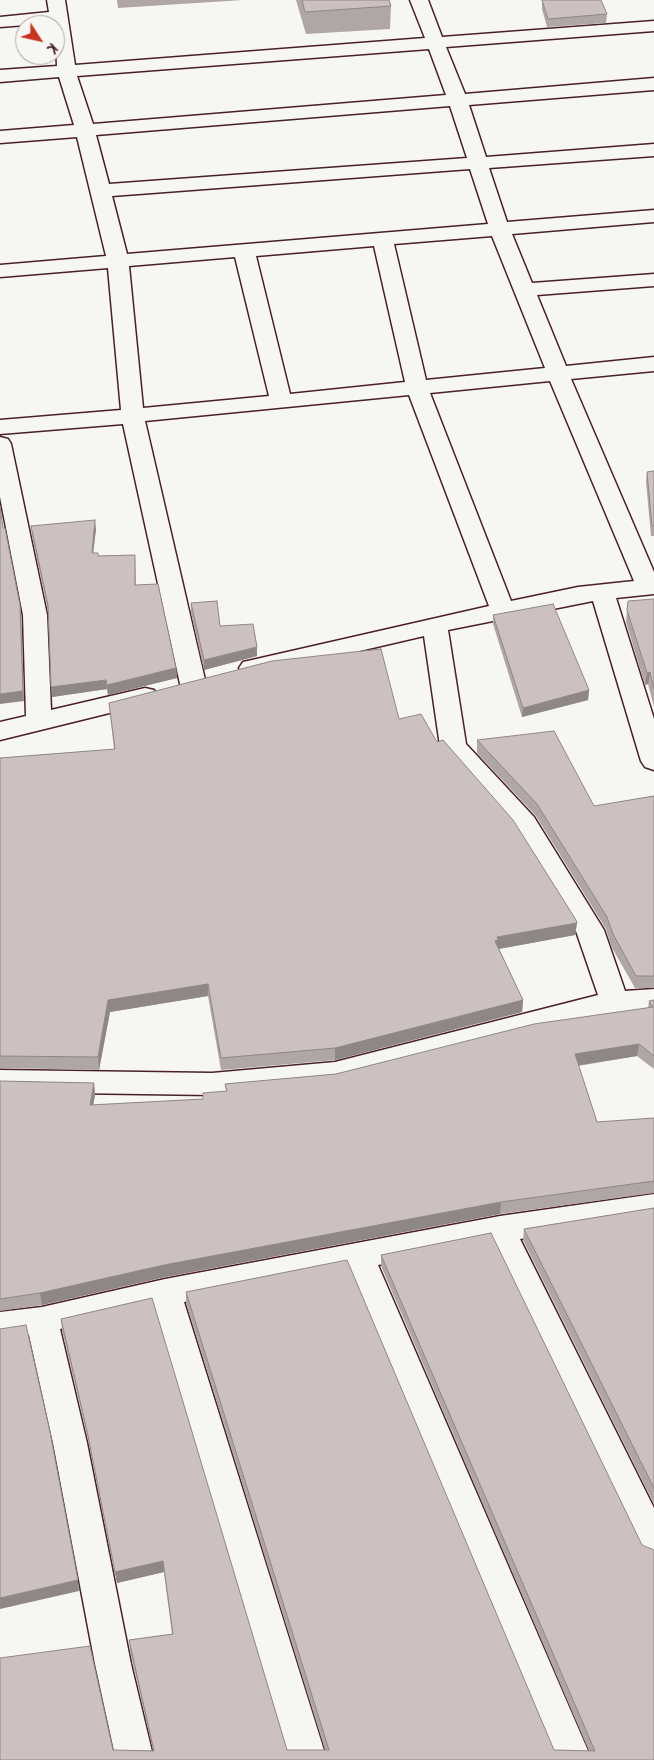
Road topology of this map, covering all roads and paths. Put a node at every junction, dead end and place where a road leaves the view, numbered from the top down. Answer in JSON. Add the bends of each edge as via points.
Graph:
{"nodes":[{"id":1,"x":419,"y":0,"type":"edge"},
{"id":2,"x":58,"y":8,"type":"edge"},
{"id":3,"x":0,"y":22,"type":"edge"},
{"id":4,"x":654,"y":26,"type":"edge"},
{"id":5,"x":437,"y":44,"type":"junction"},
{"id":6,"x":67,"y":72,"type":"junction"},
{"id":7,"x":0,"y":76,"type":"edge"},
{"id":8,"x":654,"y":84,"type":"edge"},
{"id":9,"x":458,"y":101,"type":"junction"},
{"id":10,"x":85,"y":129,"type":"junction"},
{"id":11,"x":0,"y":137,"type":"edge"},
{"id":12,"x":654,"y":150,"type":"edge"},
{"id":13,"x":479,"y":165,"type":"junction"},
{"id":14,"x":101,"y":192,"type":"junction"},
{"id":15,"x":654,"y":216,"type":"edge"},
{"id":16,"x":500,"y":228,"type":"junction"},
{"id":17,"x":382,"y":238,"type":"junction"},
{"id":18,"x":244,"y":250,"type":"junction"},
{"id":19,"x":118,"y":261,"type":"junction"},
{"id":20,"x":0,"y":271,"type":"edge"},
{"id":21,"x":654,"y":280,"type":"edge"},
{"id":22,"x":525,"y":290,"type":"junction"},
{"id":23,"x":654,"y":364,"type":"edge"},
{"id":24,"x":558,"y":374,"type":"junction"},
{"id":25,"x":417,"y":388,"type":"junction"},
{"id":26,"x":281,"y":402,"type":"junction"},
{"id":27,"x":133,"y":416,"type":"junction"},
{"id":28,"x":0,"y":426,"type":"edge"},
{"id":29,"x":0,"y":444,"type":"edge"},
{"id":30,"x":651,"y":586,"type":"edge"},
{"id":31,"x":602,"y":592,"type":"junction"},
{"id":32,"x":503,"y":611,"type":"junction"},
{"id":33,"x":435,"y":626,"type":"junction"},
{"id":34,"x":195,"y":683,"type":"junction"},
{"id":35,"x":40,"y":723,"type":"junction"},
{"id":36,"x":0,"y":731,"type":"edge"},
{"id":37,"x":654,"y":761,"type":"edge"},
{"id":38,"x":654,"y":1000,"type":"edge"},
{"id":39,"x":615,"y":1002,"type":"junction"},
{"id":40,"x":0,"y":1081,"type":"edge"},
{"id":41,"x":654,"y":1206,"type":"edge"},
{"id":42,"x":500,"y":1229,"type":"junction"},
{"id":43,"x":358,"y":1256,"type":"junction"},
{"id":44,"x":165,"y":1292,"type":"junction"},
{"id":45,"x":42,"y":1320,"type":"junction"},
{"id":46,"x":0,"y":1326,"type":"edge"},
{"id":47,"x":654,"y":1544,"type":"edge"},
{"id":48,"x":135,"y":1760,"type":"edge"},
{"id":49,"x":308,"y":1760,"type":"edge"},
{"id":50,"x":573,"y":1760,"type":"edge"}],
"edges":[{"from":1,"to":5,"type":"street"},
{"from":2,"to":3,"type":"street"},
{"from":2,"to":6,"type":"street"},
{"from":4,"to":5,"type":"street"},
{"from":5,"to":6,"type":"street"},
{"from":5,"to":9,"type":"street"},
{"from":6,"to":7,"type":"street"},
{"from":6,"to":10,"type":"street"},
{"from":8,"to":9,"type":"street"},
{"from":9,"to":10,"type":"street"},
{"from":9,"to":13,"type":"street"},
{"from":10,"to":11,"type":"street"},
{"from":10,"to":14,"type":"street"},
{"from":12,"to":13,"type":"street"},
{"from":13,"to":14,"type":"street"},
{"from":13,"to":16,"type":"street"},
{"from":14,"to":19,"type":"street"},
{"from":15,"to":16,"type":"street"},
{"from":16,"to":17,"type":"street"},
{"from":16,"to":22,"type":"street"},
{"from":17,"to":18,"type":"street"},
{"from":17,"to":25,"type":"street"},
{"from":18,"to":19,"type":"street"},
{"from":18,"to":26,"type":"street"},
{"from":19,"to":20,"type":"street"},
{"from":19,"to":27,"type":"street"},
{"from":21,"to":22,"type":"street"},
{"from":22,"to":24,"type":"street"},
{"from":23,"to":24,"type":"street"},
{"from":24,"to":25,"type":"street"},
{"from":24,"to":30,"type":"street"},
{"from":25,"to":26,"type":"street"},
{"from":25,"to":32,"type":"street"},
{"from":26,"to":27,"type":"street"},
{"from":27,"to":28,"type":"street"},
{"from":27,"to":34,"type":"street"},
{"from":29,"to":35,"type":"street","via":[[36,615]]},
{"from":30,"to":31,"type":"street"},
{"from":31,"to":32,"type":"street"},
{"from":31,"to":37,"type":"street"},
{"from":32,"to":33,"type":"street"},
{"from":33,"to":34,"type":"street"},
{"from":33,"to":39,"type":"street","via":[[452,746],[524,824],[590,930]]},
{"from":34,"to":35,"type":"street"},
{"from":35,"to":36,"type":"street"},
{"from":38,"to":39,"type":"street"},
{"from":39,"to":40,"type":"street","via":[[336,1072],[212,1084]]},
{"from":41,"to":42,"type":"street"},
{"from":42,"to":43,"type":"street"},
{"from":42,"to":47,"type":"street"},
{"from":43,"to":44,"type":"street"},
{"from":43,"to":50,"type":"street"},
{"from":44,"to":45,"type":"street"},
{"from":44,"to":49,"type":"street"},
{"from":45,"to":46,"type":"street"},
{"from":45,"to":48,"type":"street"}]}
